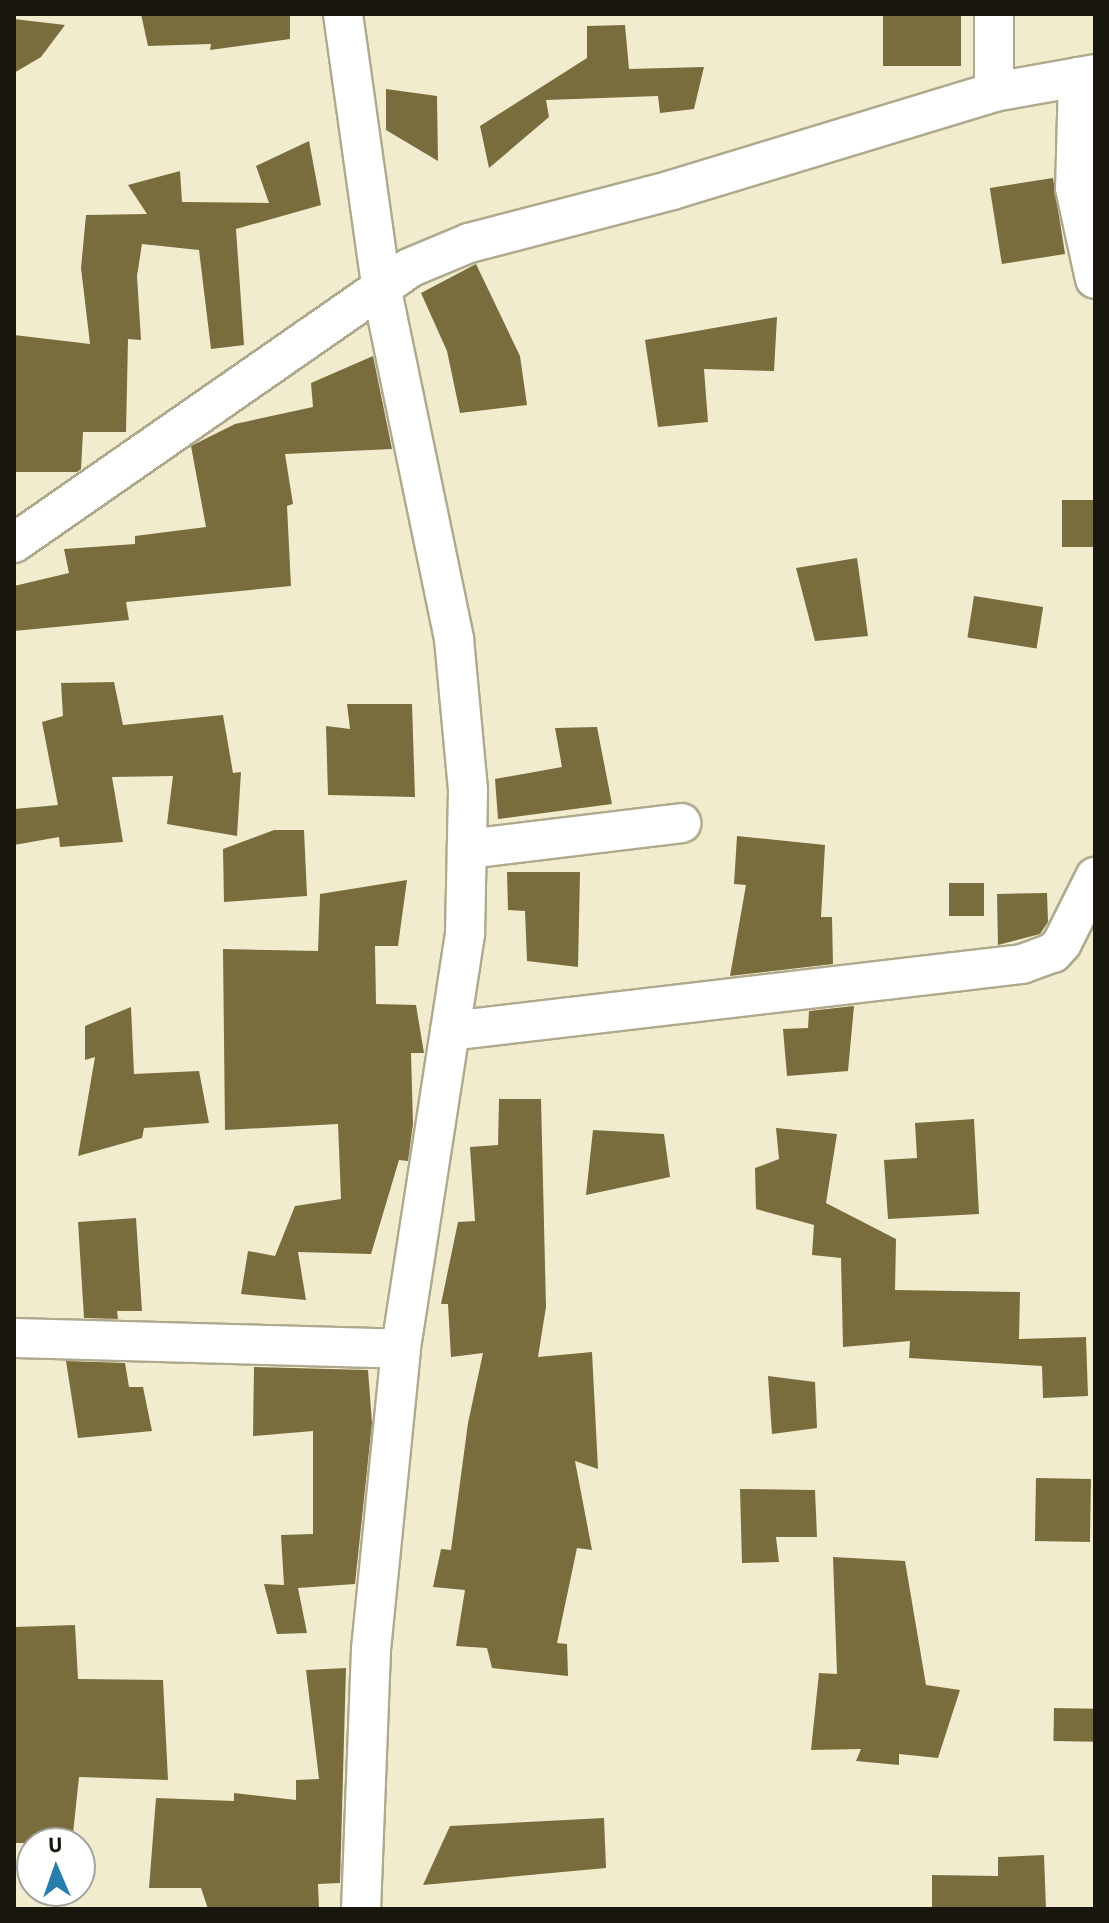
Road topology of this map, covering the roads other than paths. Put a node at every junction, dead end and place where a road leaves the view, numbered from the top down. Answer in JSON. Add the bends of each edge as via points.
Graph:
{"nodes":[{"id":1,"x":343,"y":14,"type":"edge"},
{"id":2,"x":994,"y":14,"type":"edge"},
{"id":3,"x":1087,"y":75,"type":"edge"},
{"id":4,"x":994,"y":92,"type":"junction"},
{"id":5,"x":1095,"y":279,"type":"edge"},
{"id":6,"x":381,"y":286,"type":"junction"},
{"id":7,"x":14,"y":543,"type":"edge"},
{"id":8,"x":681,"y":823,"type":"dead end"},
{"id":9,"x":467,"y":849,"type":"junction"},
{"id":10,"x":1095,"y":877,"type":"edge"},
{"id":11,"x":450,"y":1031,"type":"junction"},
{"id":12,"x":14,"y":1338,"type":"edge"},
{"id":13,"x":401,"y":1349,"type":"junction"},
{"id":14,"x":361,"y":1909,"type":"edge"}],
"edges":[{"from":1,"to":6,"type":"street"},
{"from":2,"to":4,"type":"street"},
{"from":3,"to":4,"type":"street"},
{"from":3,"to":5,"type":"street","via":[[1075,188]]},
{"from":4,"to":6,"type":"street","via":[[672,190],[469,243]]},
{"from":6,"to":7,"type":"street"},
{"from":6,"to":9,"type":"street","via":[[454,639],[468,791]]},
{"from":8,"to":9,"type":"street"},
{"from":9,"to":11,"type":"street","via":[[465,934]]},
{"from":10,"to":11,"type":"street","via":[[1062,943],[1040,960]]},
{"from":11,"to":13,"type":"street"},
{"from":12,"to":13,"type":"street"},
{"from":13,"to":14,"type":"street","via":[[371,1650]]}]}
